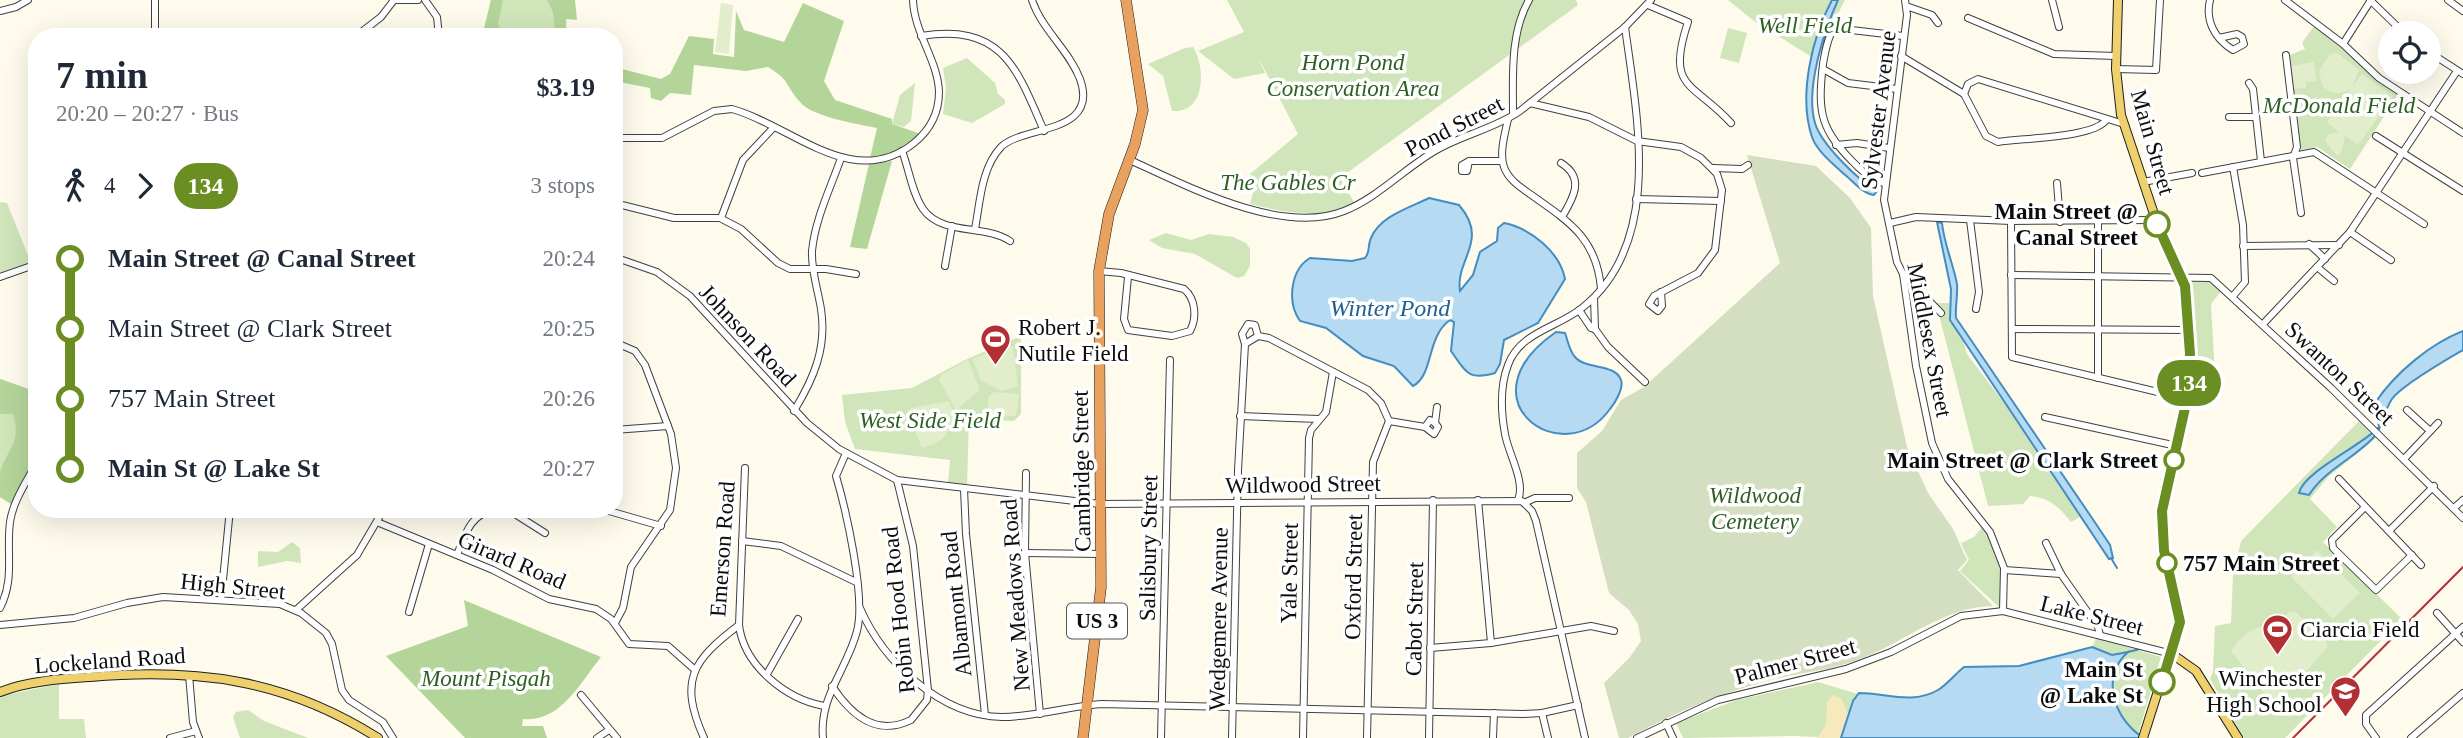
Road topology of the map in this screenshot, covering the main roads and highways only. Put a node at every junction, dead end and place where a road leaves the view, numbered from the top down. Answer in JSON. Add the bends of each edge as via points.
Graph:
{"nodes":[{"id":1,"x":1126,"y":0,"type":"edge"},
{"id":2,"x":2118,"y":0,"type":"edge"},
{"id":3,"x":2172,"y":654,"type":"junction"},
{"id":4,"x":0,"y":692,"type":"edge"},
{"id":5,"x":2143,"y":737,"type":"edge"},
{"id":6,"x":378,"y":738,"type":"edge"},
{"id":7,"x":1083,"y":738,"type":"edge"},
{"id":8,"x":2238,"y":738,"type":"edge"}],
"edges":[{"from":1,"to":7,"type":"highway","name":"Cambridge Street","number":"US 3","via":[[1143,100],[1141,126],[1107,223],[1099,271],[1100,594]]},
{"from":2,"to":3,"type":"main road","name":"Main Street","via":[[2116,69],[2124,124],[2156,220],[2182,276],[2188,330],[2187,399],[2165,490],[2161,530],[2180,622]]},
{"from":3,"to":5,"type":"main road","name":"Main Street"},
{"from":3,"to":8,"type":"main road","via":[[2201,677]]},
{"from":4,"to":6,"type":"main road","name":"Lockeland Road","via":[[48,680],[189,673],[285,693]]}]}
